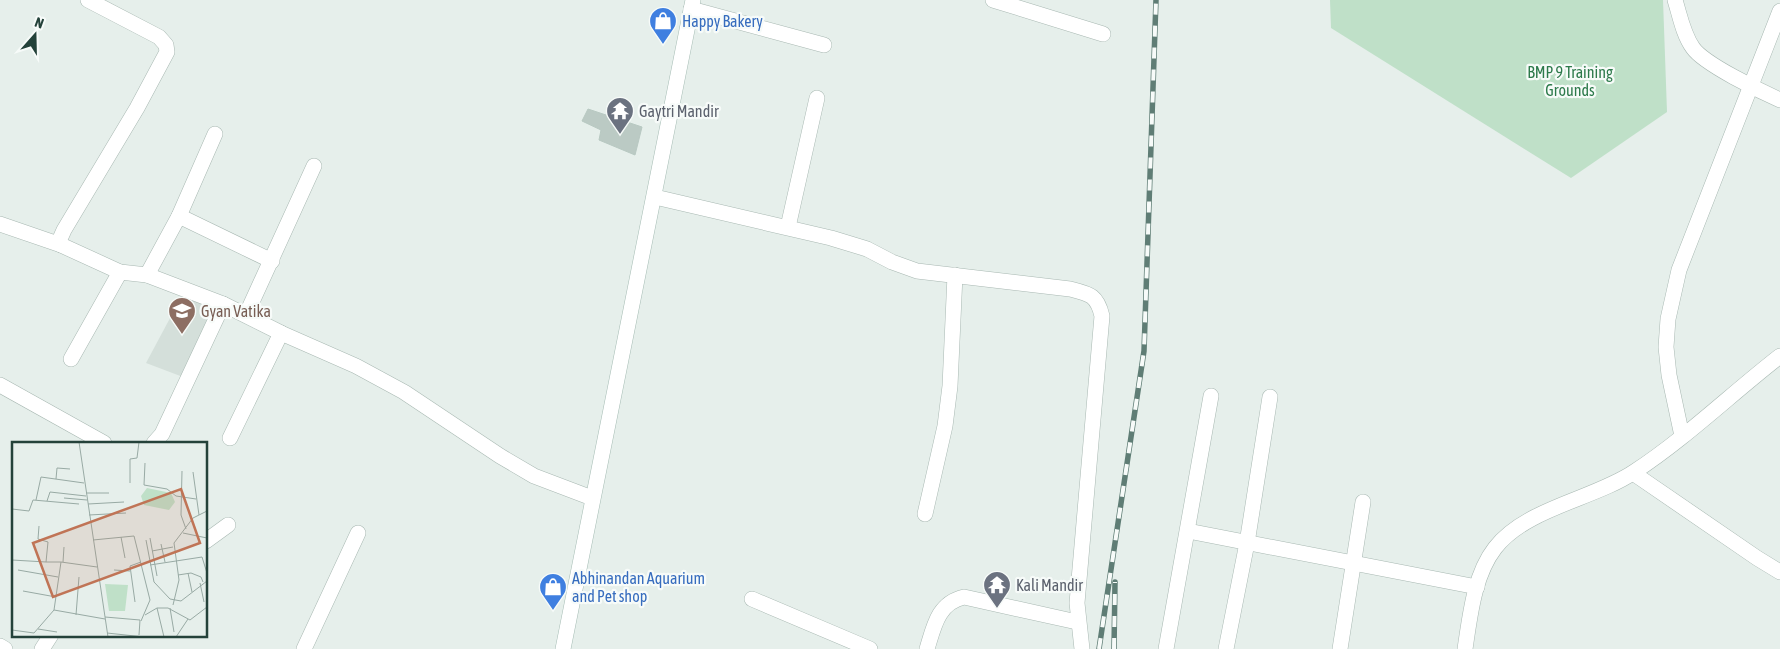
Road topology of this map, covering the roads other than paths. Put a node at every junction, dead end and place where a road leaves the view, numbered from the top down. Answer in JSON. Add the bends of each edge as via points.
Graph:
{"nodes":[{"id":1,"x":88,"y":0,"type":"edge"},
{"id":2,"x":993,"y":0,"type":"edge"},
{"id":3,"x":1675,"y":0,"type":"edge"},
{"id":4,"x":692,"y":5,"type":"edge"},
{"id":5,"x":1780,"y":11,"type":"edge"},
{"id":6,"x":1103,"y":34,"type":"dead end"},
{"id":7,"x":824,"y":45,"type":"dead end"},
{"id":8,"x":1749,"y":86,"type":"junction"},
{"id":9,"x":817,"y":98,"type":"dead end"},
{"id":10,"x":1780,"y":100,"type":"edge"},
{"id":11,"x":215,"y":134,"type":"dead end"},
{"id":12,"x":314,"y":166,"type":"dead end"},
{"id":13,"x":655,"y":196,"type":"junction"},
{"id":14,"x":179,"y":216,"type":"junction"},
{"id":15,"x":0,"y":224,"type":"edge"},
{"id":16,"x":788,"y":227,"type":"junction"},
{"id":17,"x":61,"y":245,"type":"junction"},
{"id":18,"x":272,"y":261,"type":"junction"},
{"id":19,"x":120,"y":272,"type":"junction"},
{"id":20,"x":147,"y":275,"type":"junction"},
{"id":21,"x":955,"y":275,"type":"junction"},
{"id":22,"x":223,"y":304,"type":"junction"},
{"id":23,"x":246,"y":315,"type":"junction"},
{"id":24,"x":281,"y":334,"type":"junction"},
{"id":25,"x":1780,"y":356,"type":"edge"},
{"id":26,"x":71,"y":359,"type":"dead end"},
{"id":27,"x":0,"y":385,"type":"edge"},
{"id":28,"x":1211,"y":396,"type":"dead end"},
{"id":29,"x":1270,"y":397,"type":"dead end"},
{"id":30,"x":1682,"y":436,"type":"junction"},
{"id":31,"x":230,"y":438,"type":"dead end"},
{"id":32,"x":102,"y":442,"type":"edge"},
{"id":33,"x":155,"y":442,"type":"edge"},
{"id":34,"x":1633,"y":473,"type":"junction"},
{"id":35,"x":592,"y":498,"type":"junction"},
{"id":36,"x":1363,"y":502,"type":"dead end"},
{"id":37,"x":926,"y":514,"type":"dead end"},
{"id":38,"x":228,"y":525,"type":"dead end"},
{"id":39,"x":1188,"y":531,"type":"junction"},
{"id":40,"x":358,"y":533,"type":"dead end"},
{"id":41,"x":208,"y":540,"type":"edge"},
{"id":42,"x":1247,"y":543,"type":"junction"},
{"id":43,"x":1355,"y":563,"type":"junction"},
{"id":44,"x":1780,"y":572,"type":"edge"},
{"id":45,"x":1477,"y":587,"type":"junction"},
{"id":46,"x":752,"y":599,"type":"dead end"},
{"id":47,"x":1077,"y":622,"type":"junction"},
{"id":48,"x":50,"y":636,"type":"edge"},
{"id":49,"x":0,"y":646,"type":"edge"},
{"id":50,"x":5,"y":649,"type":"edge"},
{"id":51,"x":42,"y":649,"type":"edge"},
{"id":52,"x":304,"y":649,"type":"edge"},
{"id":53,"x":563,"y":649,"type":"edge"},
{"id":54,"x":870,"y":649,"type":"edge"},
{"id":55,"x":926,"y":649,"type":"edge"},
{"id":56,"x":1082,"y":649,"type":"edge"},
{"id":57,"x":1166,"y":649,"type":"edge"},
{"id":58,"x":1226,"y":649,"type":"edge"},
{"id":59,"x":1340,"y":649,"type":"edge"},
{"id":60,"x":1464,"y":649,"type":"edge"}],
"edges":[{"from":1,"to":17,"type":"street","via":[[160,36],[167,52],[64,230]]},
{"from":2,"to":6,"type":"street"},
{"from":3,"to":8,"type":"street","via":[[1686,36],[1694,50]]},
{"from":4,"to":7,"type":"street"},
{"from":4,"to":13,"type":"street"},
{"from":5,"to":8,"type":"street"},
{"from":8,"to":10,"type":"street"},
{"from":8,"to":30,"type":"street","via":[[1679,270],[1668,320],[1668,375]]},
{"from":9,"to":16,"type":"street"},
{"from":11,"to":14,"type":"street"},
{"from":12,"to":18,"type":"street"},
{"from":13,"to":16,"type":"street"},
{"from":13,"to":35,"type":"street"},
{"from":14,"to":18,"type":"street"},
{"from":14,"to":20,"type":"street"},
{"from":15,"to":17,"type":"street"},
{"from":16,"to":21,"type":"street","via":[[867,249],[911,269]]},
{"from":17,"to":19,"type":"street"},
{"from":18,"to":23,"type":"street"},
{"from":19,"to":20,"type":"street"},
{"from":19,"to":26,"type":"street"},
{"from":20,"to":22,"type":"street"},
{"from":21,"to":37,"type":"street","via":[[950,386]]},
{"from":21,"to":47,"type":"street","via":[[1070,289],[1089,294],[1099,303],[1102,316],[1076,603]]},
{"from":22,"to":23,"type":"street"},
{"from":22,"to":33,"type":"street","via":[[162,434]]},
{"from":23,"to":24,"type":"street"},
{"from":24,"to":31,"type":"street"},
{"from":24,"to":35,"type":"street","via":[[356,366],[404,392],[534,476]]},
{"from":25,"to":30,"type":"street"},
{"from":27,"to":32,"type":"street"},
{"from":28,"to":39,"type":"street"},
{"from":29,"to":42,"type":"street"},
{"from":30,"to":34,"type":"street"},
{"from":34,"to":44,"type":"street"},
{"from":34,"to":45,"type":"street","via":[[1513,530],[1495,548]]},
{"from":35,"to":53,"type":"street"},
{"from":36,"to":43,"type":"street"},
{"from":38,"to":41,"type":"street"},
{"from":39,"to":42,"type":"street"},
{"from":39,"to":57,"type":"street"},
{"from":40,"to":52,"type":"street"},
{"from":42,"to":43,"type":"street"},
{"from":42,"to":58,"type":"street"},
{"from":43,"to":45,"type":"street"},
{"from":43,"to":59,"type":"street"},
{"from":45,"to":60,"type":"street"},
{"from":46,"to":54,"type":"street"},
{"from":47,"to":55,"type":"street","via":[[964,597],[947,604],[938,616]]},
{"from":47,"to":56,"type":"street"},
{"from":48,"to":51,"type":"street"},
{"from":49,"to":50,"type":"street"}]}
